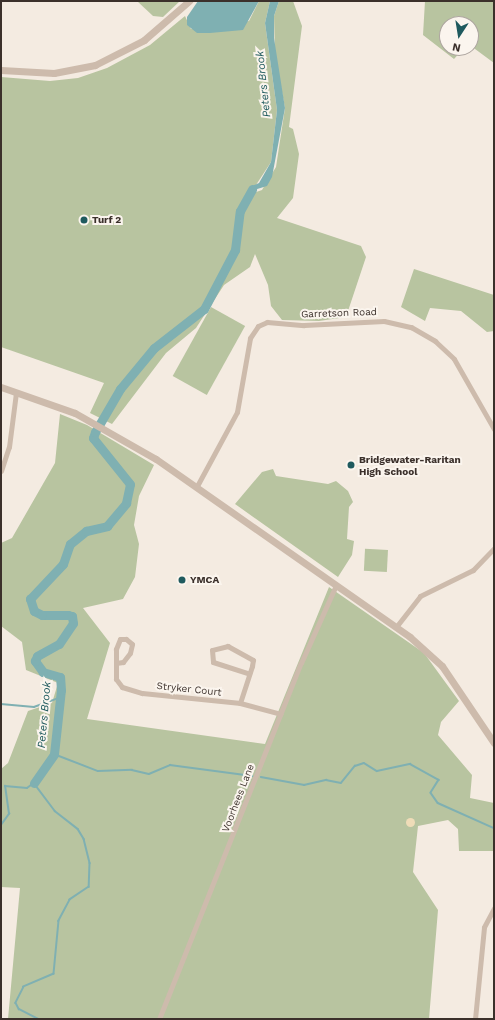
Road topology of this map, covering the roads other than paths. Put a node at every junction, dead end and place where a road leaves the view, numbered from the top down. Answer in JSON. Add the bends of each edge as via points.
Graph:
{"nodes":[{"id":1,"x":189,"y":1,"type":"edge"},
{"id":2,"x":1,"y":70,"type":"edge"},
{"id":3,"x":1,"y":387,"type":"edge"},
{"id":4,"x":16,"y":392,"type":"junction"},
{"id":5,"x":494,"y":429,"type":"edge"},
{"id":6,"x":1,"y":471,"type":"edge"},
{"id":7,"x":197,"y":486,"type":"junction"},
{"id":8,"x":494,"y":548,"type":"edge"},
{"id":9,"x":336,"y":585,"type":"junction"},
{"id":10,"x":396,"y":627,"type":"junction"},
{"id":11,"x":116,"y":663,"type":"junction"},
{"id":12,"x":249,"y":674,"type":"junction"},
{"id":13,"x":240,"y":703,"type":"junction"},
{"id":14,"x":281,"y":714,"type":"junction"},
{"id":15,"x":494,"y":742,"type":"edge"},
{"id":16,"x":494,"y":908,"type":"edge"},
{"id":17,"x":159,"y":1019,"type":"edge"},
{"id":18,"x":475,"y":1019,"type":"edge"}],
"edges":[{"from":1,"to":2,"type":"street","via":[[144,40],[95,65],[47,73]]},
{"from":3,"to":4,"type":"street"},
{"from":4,"to":6,"type":"street","via":[[9,448]]},
{"from":4,"to":7,"type":"street","via":[[87,418]]},
{"from":5,"to":7,"type":"street","name":"Garretson Road","via":[[454,359],[435,341],[411,327],[384,321],[304,325],[267,322],[258,326],[250,338],[240,403]]},
{"from":7,"to":9,"type":"street"},
{"from":8,"to":10,"type":"street","via":[[473,570],[420,596]]},
{"from":9,"to":10,"type":"street"},
{"from":9,"to":14,"type":"street","name":"Voorhees Lane"},
{"from":10,"to":15,"type":"street","via":[[438,661]]},
{"from":11,"to":11,"type":"street","name":"Stryker Court","via":[[123,662],[130,653],[132,644],[126,639],[117,643]]},
{"from":11,"to":13,"type":"street","name":"Stryker Court","via":[[116,682],[128,690]]},
{"from":12,"to":12,"type":"street","via":[[253,660],[243,652],[223,646],[212,650],[213,662]]},
{"from":12,"to":13,"type":"street"},
{"from":13,"to":14,"type":"street","name":"Stryker Court"},
{"from":14,"to":17,"type":"street","name":"Voorhees Lane"},
{"from":16,"to":18,"type":"street","via":[[484,927]]}]}
